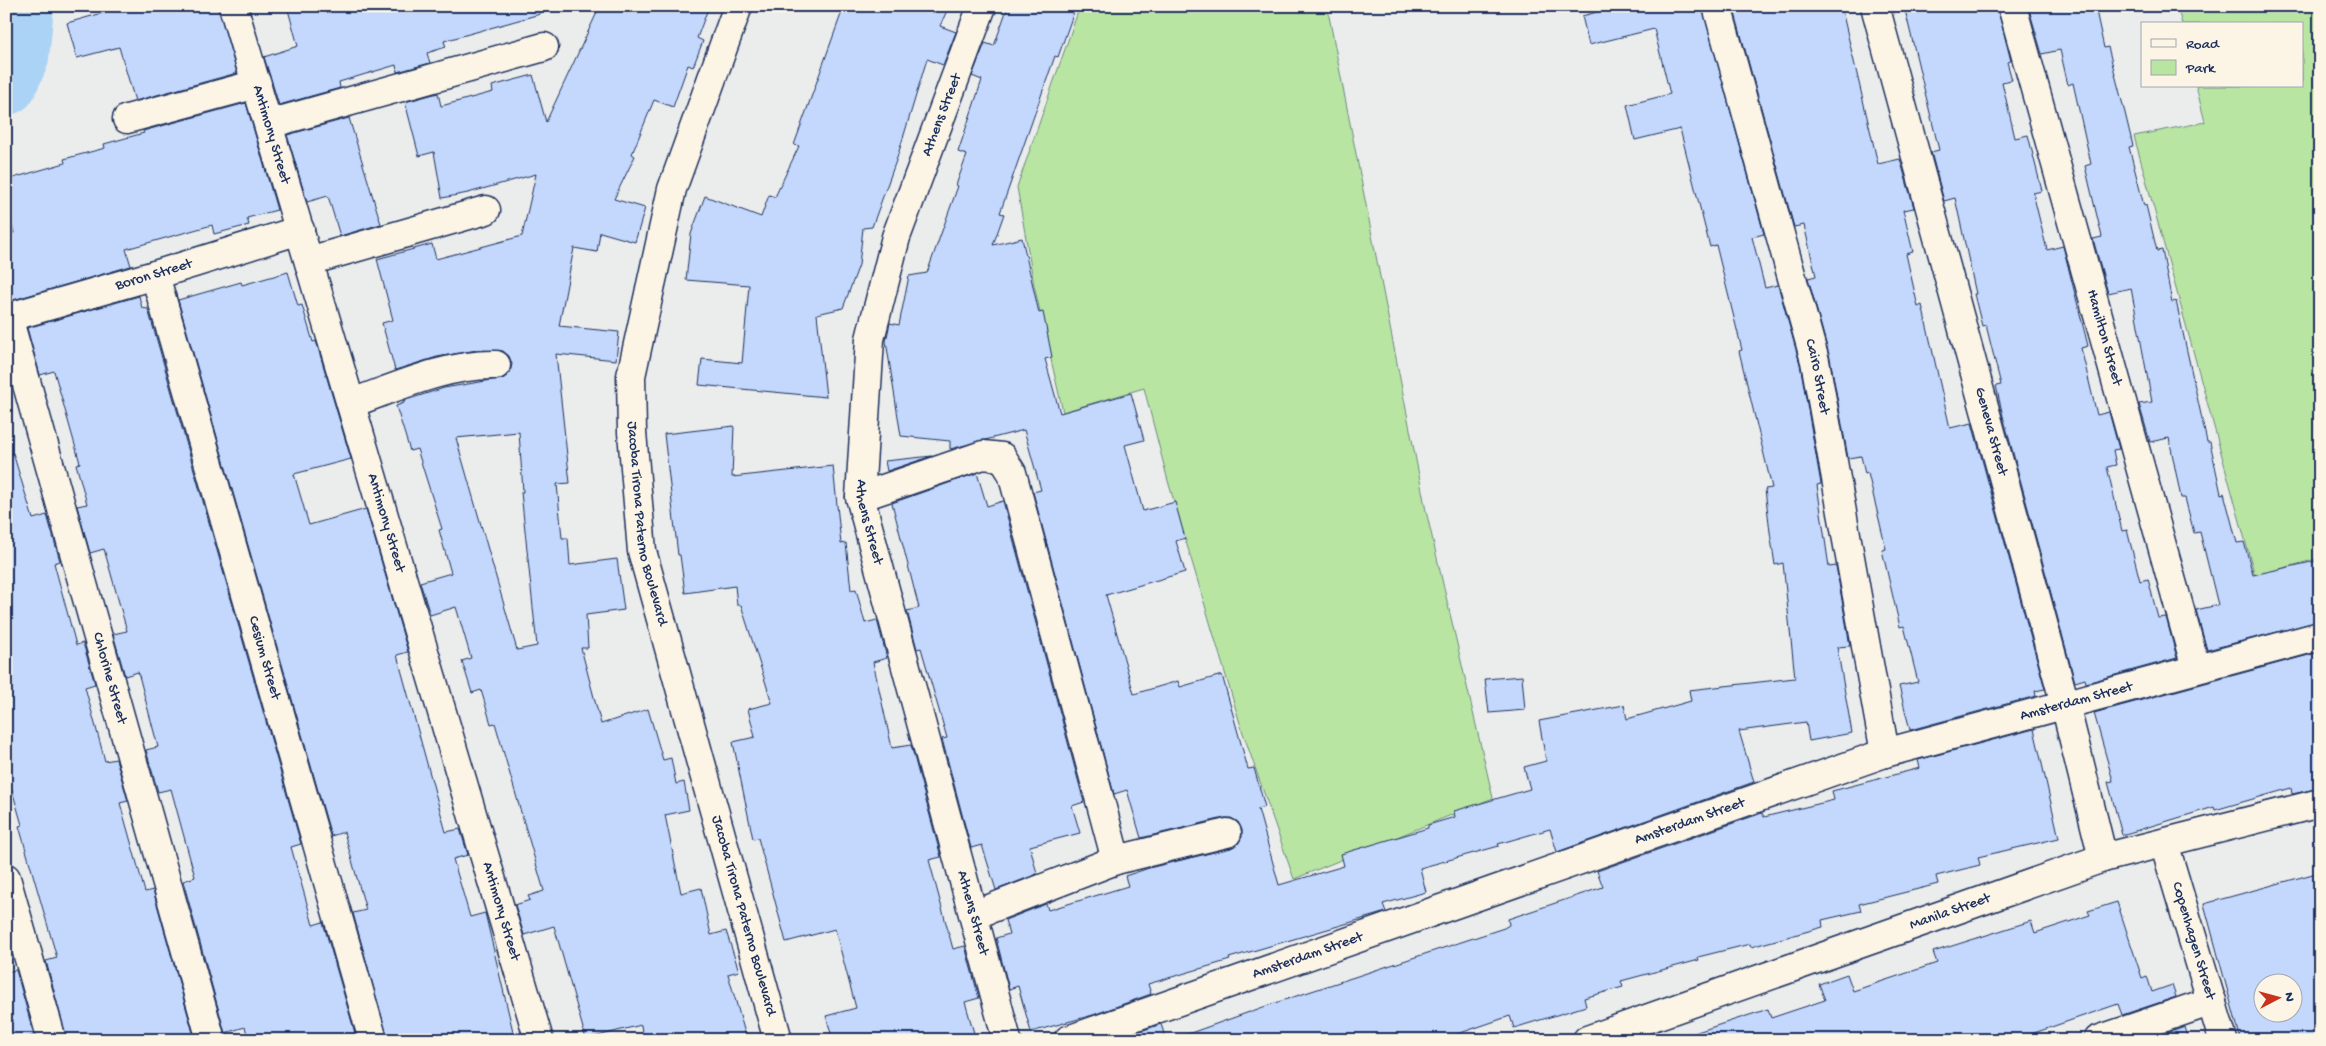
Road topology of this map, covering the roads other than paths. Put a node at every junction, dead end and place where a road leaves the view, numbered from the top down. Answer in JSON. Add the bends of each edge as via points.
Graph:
{"nodes":[{"id":1,"x":234,"y":6,"type":"edge"},
{"id":2,"x":738,"y":6,"type":"edge"},
{"id":3,"x":982,"y":6,"type":"edge"},
{"id":4,"x":1717,"y":6,"type":"edge"},
{"id":5,"x":1875,"y":6,"type":"edge"},
{"id":6,"x":2012,"y":6,"type":"edge"},
{"id":7,"x":544,"y":47,"type":"dead end"},
{"id":8,"x":257,"y":84,"type":"junction"},
{"id":9,"x":128,"y":119,"type":"dead end"},
{"id":10,"x":269,"y":124,"type":"junction"},
{"id":11,"x":486,"y":210,"type":"dead end"},
{"id":12,"x":300,"y":230,"type":"junction"},
{"id":13,"x":309,"y":261,"type":"junction"},
{"id":14,"x":155,"y":275,"type":"junction"},
{"id":15,"x":7,"y":317,"type":"edge"},
{"id":16,"x":496,"y":364,"type":"dead end"},
{"id":17,"x":352,"y":403,"type":"junction"},
{"id":18,"x":860,"y":497,"type":"junction"},
{"id":19,"x":2320,"y":636,"type":"edge"},
{"id":20,"x":2196,"y":668,"type":"junction"},
{"id":21,"x":2065,"y":704,"type":"junction"},
{"id":22,"x":1885,"y":753,"type":"junction"},
{"id":23,"x":2320,"y":804,"type":"edge"},
{"id":24,"x":1228,"y":833,"type":"dead end"},
{"id":25,"x":2164,"y":843,"type":"junction"},
{"id":26,"x":2103,"y":858,"type":"junction"},
{"id":27,"x":1116,"y":860,"type":"junction"},
{"id":28,"x":6,"y":878,"type":"edge"},
{"id":29,"x":974,"y":916,"type":"junction"},
{"id":30,"x":2212,"y":1001,"type":"junction"},
{"id":31,"x":52,"y":1040,"type":"edge"},
{"id":32,"x":211,"y":1040,"type":"edge"},
{"id":33,"x":373,"y":1040,"type":"edge"},
{"id":34,"x":539,"y":1040,"type":"edge"},
{"id":35,"x":778,"y":1040,"type":"edge"},
{"id":36,"x":1007,"y":1040,"type":"edge"},
{"id":37,"x":1068,"y":1040,"type":"edge"},
{"id":38,"x":1587,"y":1040,"type":"edge"},
{"id":39,"x":2098,"y":1040,"type":"edge"},
{"id":40,"x":2223,"y":1040,"type":"edge"}],
"edges":[{"from":1,"to":8,"type":"street","name":"Antimony Street"},
{"from":2,"to":35,"type":"street","name":"Jacoba Tirona Paterno Boulevard","via":[[672,188],[631,376],[632,432],[642,551]]},
{"from":3,"to":18,"type":"street","name":"Athens Street","via":[[896,237],[870,339]]},
{"from":4,"to":22,"type":"street","name":"Cairo Street","via":[[1816,361]]},
{"from":5,"to":21,"type":"street","name":"Geneva Street"},
{"from":6,"to":20,"type":"street","name":"Hamilton Street"},
{"from":7,"to":10,"type":"street"},
{"from":8,"to":9,"type":"street"},
{"from":8,"to":10,"type":"street","name":"Antimony Street"},
{"from":10,"to":12,"type":"street","name":"Antimony Street"},
{"from":11,"to":13,"type":"street"},
{"from":12,"to":13,"type":"street","name":"Antimony Street"},
{"from":12,"to":14,"type":"street","name":"Boron Street"},
{"from":13,"to":17,"type":"street","name":"Antimony Street"},
{"from":14,"to":15,"type":"street","name":"Boron Street"},
{"from":14,"to":33,"type":"street","name":"Cesium Street"},
{"from":15,"to":32,"type":"street","name":"Chlorine Street"},
{"from":16,"to":17,"type":"street","via":[[428,376]]},
{"from":17,"to":34,"type":"street","name":"Antimony Street"},
{"from":18,"to":27,"type":"street","via":[[983,455],[1002,457],[1012,473]]},
{"from":18,"to":29,"type":"street","name":"Athens Street"},
{"from":19,"to":20,"type":"street","name":"Amsterdam Street"},
{"from":20,"to":21,"type":"street","name":"Amsterdam Street"},
{"from":21,"to":22,"type":"street","name":"Amsterdam Street"},
{"from":21,"to":26,"type":"street","name":"Geneva Street"},
{"from":22,"to":37,"type":"street","name":"Amsterdam Street"},
{"from":23,"to":25,"type":"street","name":"Manila Street"},
{"from":24,"to":27,"type":"street"},
{"from":25,"to":26,"type":"street","name":"Manila Street"},
{"from":25,"to":30,"type":"street","name":"Copenhagen Street"},
{"from":26,"to":38,"type":"street","name":"Manila Street"},
{"from":27,"to":29,"type":"street"},
{"from":28,"to":31,"type":"street"},
{"from":29,"to":36,"type":"street","name":"Athens Street"},
{"from":30,"to":39,"type":"street"},
{"from":30,"to":40,"type":"street","name":"Copenhagen Street"}]}
